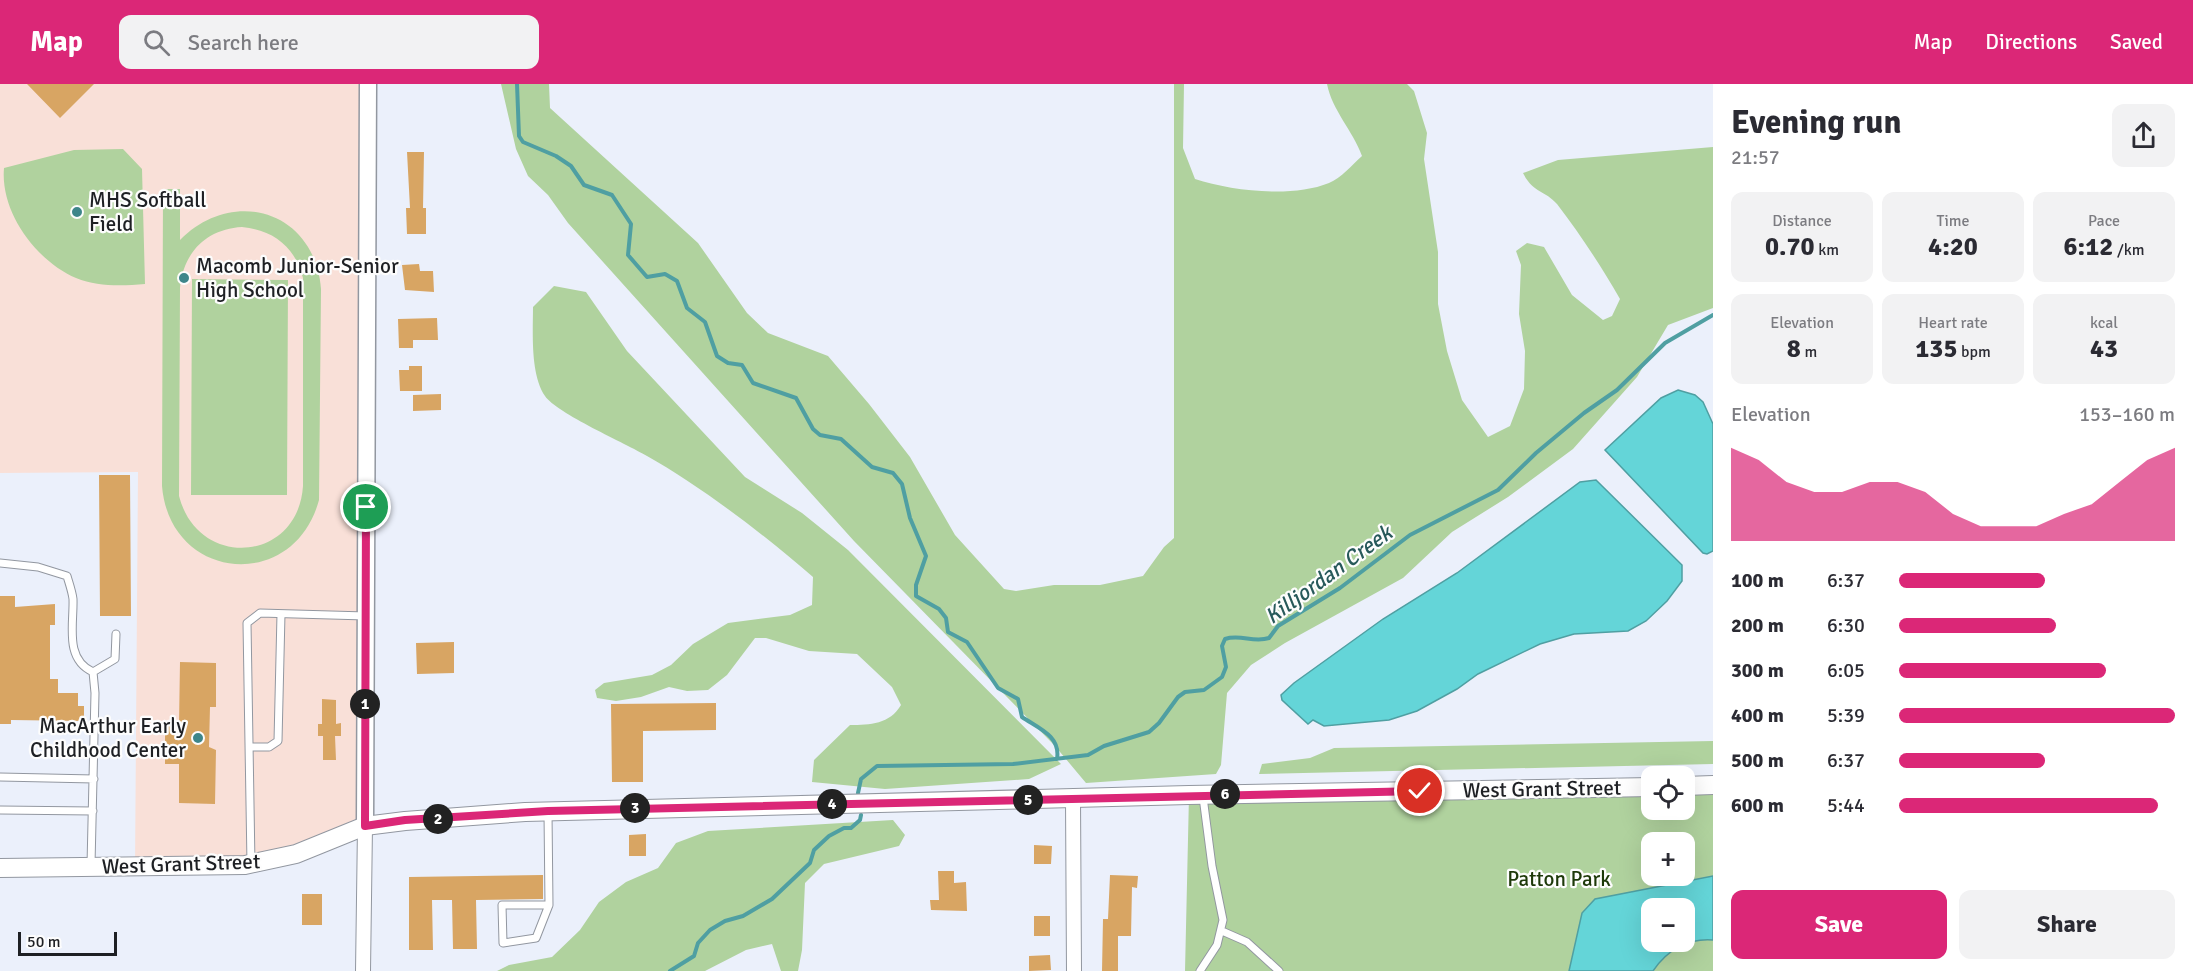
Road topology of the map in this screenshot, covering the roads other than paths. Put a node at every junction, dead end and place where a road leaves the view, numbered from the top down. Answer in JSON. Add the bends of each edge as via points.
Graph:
{"nodes":[{"id":1,"x":368,"y":84,"type":"edge"},
{"id":2,"x":0,"y":563,"type":"edge"},
{"id":3,"x":280,"y":614,"type":"junction"},
{"id":4,"x":366,"y":616,"type":"junction"},
{"id":5,"x":116,"y":634,"type":"dead end"},
{"id":6,"x":93,"y":672,"type":"junction"},
{"id":7,"x":249,"y":747,"type":"junction"},
{"id":8,"x":0,"y":777,"type":"edge"},
{"id":9,"x":94,"y":779,"type":"junction"},
{"id":10,"x":1713,"y":785,"type":"edge"},
{"id":11,"x":1695,"y":786,"type":"edge"},
{"id":12,"x":1641,"y":787,"type":"edge"},
{"id":13,"x":1203,"y":795,"type":"junction"},
{"id":14,"x":1073,"y":799,"type":"junction"},
{"id":15,"x":0,"y":810,"type":"edge"},
{"id":16,"x":93,"y":811,"type":"junction"},
{"id":17,"x":548,"y":811,"type":"junction"},
{"id":18,"x":365,"y":826,"type":"junction"},
{"id":19,"x":252,"y":864,"type":"junction"},
{"id":20,"x":91,"y":867,"type":"junction"},
{"id":21,"x":0,"y":868,"type":"edge"},
{"id":22,"x":549,"y":905,"type":"junction"},
{"id":23,"x":1222,"y":931,"type":"junction"},
{"id":24,"x":363,"y":971,"type":"edge"},
{"id":25,"x":1074,"y":971,"type":"edge"},
{"id":26,"x":1200,"y":971,"type":"edge"},
{"id":27,"x":1280,"y":971,"type":"edge"}],
"edges":[{"from":1,"to":4,"type":"street"},
{"from":2,"to":6,"type":"lane","via":[[38,567],[67,576],[73,597],[72,645],[84,668]]},
{"from":3,"to":4,"type":"lane"},
{"from":3,"to":7,"type":"lane","via":[[278,741],[269,747]]},
{"from":3,"to":7,"type":"lane","via":[[260,613],[247,623]]},
{"from":4,"to":18,"type":"street"},
{"from":5,"to":6,"type":"lane","via":[[115,659]]},
{"from":6,"to":9,"type":"lane"},
{"from":7,"to":19,"type":"lane"},
{"from":8,"to":9,"type":"lane"},
{"from":9,"to":16,"type":"lane"},
{"from":10,"to":11,"type":"main road"},
{"from":12,"to":13,"type":"main road","name":"West Grant Street"},
{"from":13,"to":14,"type":"main road","name":"West Grant Street"},
{"from":13,"to":23,"type":"lane","via":[[1212,866],[1223,912]]},
{"from":14,"to":17,"type":"main road","name":"West Grant Street"},
{"from":14,"to":25,"type":"street"},
{"from":15,"to":16,"type":"lane"},
{"from":16,"to":20,"type":"lane"},
{"from":17,"to":18,"type":"main road","name":"West Grant Street"},
{"from":17,"to":22,"type":"lane"},
{"from":18,"to":19,"type":"main road","name":"West Grant Street","via":[[296,854]]},
{"from":18,"to":24,"type":"street"},
{"from":19,"to":20,"type":"main road","name":"West Grant Street"},
{"from":20,"to":21,"type":"main road","name":"West Grant Street"},
{"from":22,"to":22,"type":"lane","via":[[536,938],[503,943],[502,905]]},
{"from":23,"to":26,"type":"lane"},
{"from":23,"to":27,"type":"lane","via":[[1247,942]]}]}
